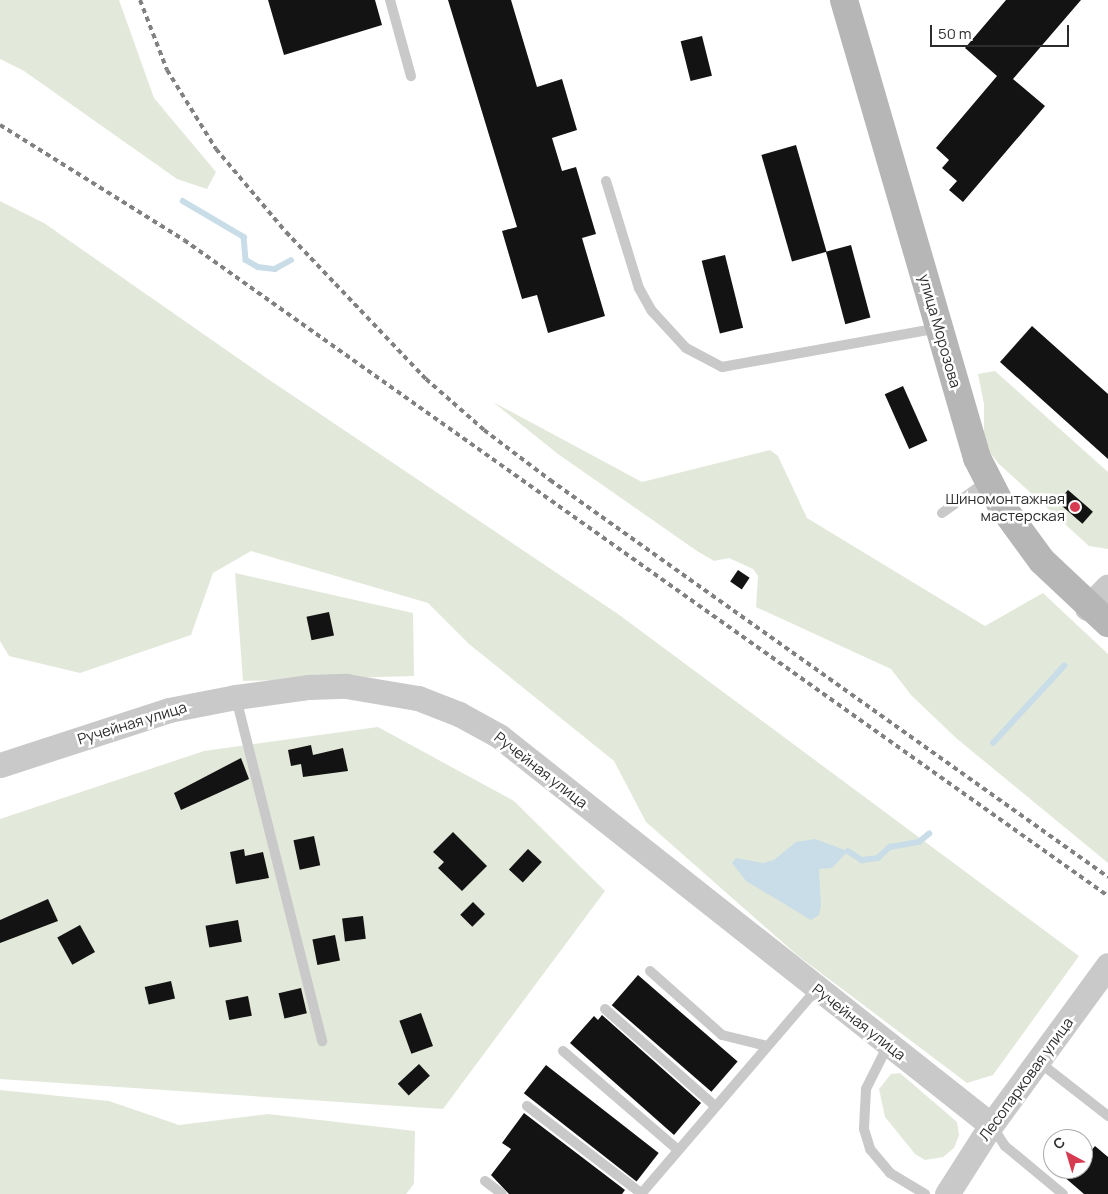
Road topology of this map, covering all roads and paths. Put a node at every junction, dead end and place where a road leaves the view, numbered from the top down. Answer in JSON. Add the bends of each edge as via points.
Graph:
{"nodes":[{"id":1,"x":390,"y":0,"type":"edge"},
{"id":2,"x":844,"y":0,"type":"edge"},
{"id":3,"x":411,"y":76,"type":"dead end"},
{"id":4,"x":606,"y":181,"type":"dead end"},
{"id":5,"x":939,"y":328,"type":"junction"},
{"id":6,"x":988,"y":480,"type":"junction"},
{"id":7,"x":942,"y":513,"type":"dead end"},
{"id":8,"x":1108,"y":586,"type":"edge"},
{"id":9,"x":1098,"y":615,"type":"edge"},
{"id":10,"x":236,"y":697,"type":"junction"},
{"id":11,"x":0,"y":764,"type":"edge"},
{"id":12,"x":1108,"y":965,"type":"edge"},
{"id":13,"x":650,"y":971,"type":"dead end"},
{"id":14,"x":817,"y":989,"type":"junction"},
{"id":15,"x":605,"y":1009,"type":"dead end"},
{"id":16,"x":322,"y":1041,"type":"dead end"},
{"id":17,"x":888,"y":1045,"type":"junction"},
{"id":18,"x":766,"y":1046,"type":"junction"},
{"id":19,"x":563,"y":1050,"type":"dead end"},
{"id":20,"x":1039,"y":1062,"type":"junction"},
{"id":21,"x":527,"y":1106,"type":"dead end"},
{"id":22,"x":715,"y":1106,"type":"junction"},
{"id":23,"x":1108,"y":1116,"type":"edge"},
{"id":24,"x":991,"y":1125,"type":"junction"},
{"id":25,"x":678,"y":1150,"type":"junction"},
{"id":26,"x":485,"y":1181,"type":"dead end"},
{"id":27,"x":1059,"y":1193,"type":"edge"},
{"id":28,"x":502,"y":1194,"type":"edge"},
{"id":29,"x":642,"y":1194,"type":"edge"},
{"id":30,"x":925,"y":1194,"type":"edge"},
{"id":31,"x":947,"y":1194,"type":"edge"}],
"edges":[{"from":1,"to":3,"type":"lane"},
{"from":2,"to":5,"type":"main road","name":"улица Морозова"},
{"from":4,"to":5,"type":"lane","via":[[639,288],[652,311],[686,348],[722,367]]},
{"from":5,"to":6,"type":"main road","name":"улица Морозова","via":[[969,435]]},
{"from":6,"to":7,"type":"lane"},
{"from":6,"to":9,"type":"main road","name":"улица Морозова","via":[[1030,546]]},
{"from":8,"to":9,"type":"street"},
{"from":10,"to":11,"type":"street","name":"Ручейная улица","via":[[169,710]]},
{"from":10,"to":14,"type":"street","name":"Ручейная улица","via":[[310,687],[346,686],[418,698],[460,714],[499,736]]},
{"from":10,"to":16,"type":"lane"},
{"from":12,"to":20,"type":"street","name":"Лесопарковая улица"},
{"from":13,"to":18,"type":"lane","via":[[722,1036]]},
{"from":14,"to":17,"type":"street","name":"Ручейная улица"},
{"from":14,"to":18,"type":"lane"},
{"from":15,"to":22,"type":"lane"},
{"from":17,"to":24,"type":"street","name":"Ручейная улица"},
{"from":17,"to":30,"type":"lane","via":[[866,1089],[864,1129],[870,1149],[890,1173]]},
{"from":18,"to":22,"type":"lane"},
{"from":19,"to":25,"type":"lane"},
{"from":20,"to":23,"type":"lane"},
{"from":20,"to":24,"type":"street","name":"Лесопарковая улица"},
{"from":21,"to":29,"type":"lane"},
{"from":22,"to":25,"type":"lane"},
{"from":24,"to":27,"type":"lane","via":[[1005,1146]]},
{"from":24,"to":31,"type":"street","name":"Лесопарковая улица"},
{"from":25,"to":29,"type":"lane"},
{"from":26,"to":28,"type":"lane"}]}
